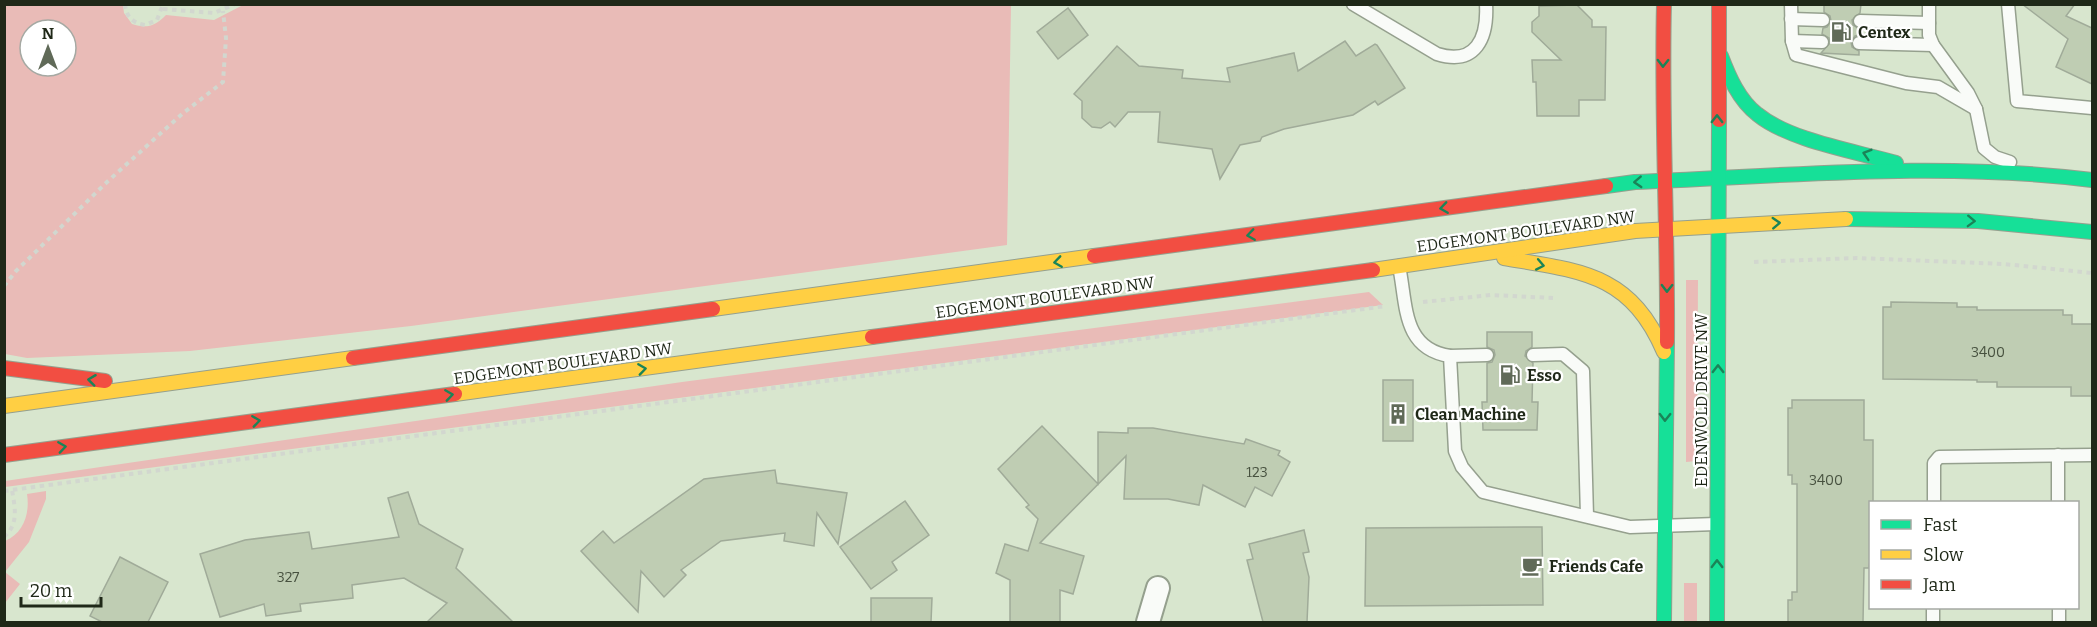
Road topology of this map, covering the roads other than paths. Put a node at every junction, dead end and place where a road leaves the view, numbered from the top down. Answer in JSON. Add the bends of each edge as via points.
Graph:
{"nodes":[{"id":1,"x":1353,"y":4,"type":"edge"},
{"id":2,"x":1486,"y":4,"type":"edge"},
{"id":3,"x":1664,"y":4,"type":"edge"},
{"id":4,"x":1719,"y":4,"type":"edge"},
{"id":5,"x":1791,"y":4,"type":"edge"},
{"id":6,"x":1929,"y":4,"type":"edge"},
{"id":7,"x":2008,"y":4,"type":"edge"},
{"id":8,"x":1791,"y":19,"type":"junction"},
{"id":9,"x":1823,"y":20,"type":"dead end"},
{"id":10,"x":1860,"y":21,"type":"dead end"},
{"id":11,"x":1929,"y":23,"type":"junction"},
{"id":12,"x":1792,"y":41,"type":"junction"},
{"id":13,"x":1822,"y":42,"type":"dead end"},
{"id":14,"x":1717,"y":43,"type":"junction"},
{"id":15,"x":1859,"y":43,"type":"dead end"},
{"id":16,"x":1933,"y":45,"type":"junction"},
{"id":17,"x":2092,"y":108,"type":"edge"},
{"id":18,"x":1976,"y":109,"type":"junction"},
{"id":19,"x":1923,"y":171,"type":"junction"},
{"id":20,"x":2045,"y":174,"type":"junction"},
{"id":21,"x":1717,"y":178,"type":"junction"},
{"id":22,"x":2092,"y":180,"type":"edge"},
{"id":23,"x":1667,"y":182,"type":"junction"},
{"id":24,"x":1718,"y":228,"type":"junction"},
{"id":25,"x":1667,"y":230,"type":"junction"},
{"id":26,"x":2092,"y":232,"type":"edge"},
{"id":27,"x":1483,"y":254,"type":"junction"},
{"id":28,"x":1399,"y":266,"type":"junction"},
{"id":29,"x":1487,"y":355,"type":"dead end"},
{"id":30,"x":1533,"y":355,"type":"dead end"},
{"id":31,"x":1450,"y":356,"type":"junction"},
{"id":32,"x":1666,"y":358,"type":"junction"},
{"id":33,"x":4,"y":368,"type":"edge"},
{"id":34,"x":150,"y":387,"type":"junction"},
{"id":35,"x":4,"y":406,"type":"edge"},
{"id":36,"x":4,"y":455,"type":"edge"},
{"id":37,"x":2058,"y":455,"type":"junction"},
{"id":38,"x":2092,"y":455,"type":"edge"},
{"id":39,"x":1934,"y":501,"type":"edge"},
{"id":40,"x":2058,"y":501,"type":"edge"},
{"id":41,"x":1587,"y":516,"type":"junction"},
{"id":42,"x":1664,"y":524,"type":"junction"},
{"id":43,"x":1718,"y":524,"type":"junction"},
{"id":44,"x":1158,"y":588,"type":"dead end"},
{"id":45,"x":1148,"y":622,"type":"edge"},
{"id":46,"x":1664,"y":622,"type":"edge"},
{"id":47,"x":1718,"y":622,"type":"edge"}],
"edges":[{"from":1,"to":2,"type":"lane","via":[[1448,57],[1461,57],[1480,44],[1485,31]]},
{"from":3,"to":23,"type":"main road","name":"EDENWOLD DRIVE NW","one_way":true,"via":[[1662,72]]},
{"from":4,"to":14,"type":"main road","name":"EDENWOLD DRIVE NW"},
{"from":5,"to":8,"type":"lane"},
{"from":6,"to":11,"type":"lane"},
{"from":7,"to":17,"type":"lane","via":[[2017,101]]},
{"from":8,"to":9,"type":"lane"},
{"from":8,"to":12,"type":"lane"},
{"from":10,"to":11,"type":"lane"},
{"from":11,"to":16,"type":"lane"},
{"from":12,"to":13,"type":"lane"},
{"from":12,"to":18,"type":"lane","via":[[1796,55],[1906,83],[1938,87]]},
{"from":19,"to":14,"type":"main road","one_way":true,"via":[[1797,133],[1759,116],[1730,80]]},
{"from":21,"to":14,"type":"main road","name":"EDENWOLD DRIVE NW","one_way":true},
{"from":15,"to":16,"type":"lane"},
{"from":16,"to":18,"type":"lane"},
{"from":18,"to":20,"type":"lane","via":[[1981,141],[1988,153]]},
{"from":19,"to":20,"type":"main road","name":"EDGEMONT BOULEVARD NW"},
{"from":19,"to":21,"type":"main road","name":"EDGEMONT BOULEVARD NW"},
{"from":20,"to":22,"type":"main road","name":"EDGEMONT BOULEVARD NW"},
{"from":21,"to":23,"type":"main road","name":"EDGEMONT BOULEVARD NW"},
{"from":21,"to":24,"type":"main road","name":"EDENWOLD DRIVE NW"},
{"from":23,"to":25,"type":"main road","name":"EDENWOLD DRIVE NW"},
{"from":23,"to":34,"type":"main road","name":"EDGEMONT BOULEVARD NW","one_way":true,"via":[[1623,183]]},
{"from":24,"to":25,"type":"main road","name":"EDGEMONT BOULEVARD NW"},
{"from":24,"to":26,"type":"main road","name":"EDGEMONT BOULEVARD NW","one_way":true,"via":[[1912,219]]},
{"from":43,"to":24,"type":"main road","name":"EDENWOLD DRIVE NW","one_way":true},
{"from":25,"to":27,"type":"main road","name":"EDGEMONT BOULEVARD NW","via":[[1604,235]]},
{"from":25,"to":32,"type":"main road","name":"EDENWOLD DRIVE NW","one_way":true},
{"from":27,"to":28,"type":"main road","name":"EDGEMONT BOULEVARD NW"},
{"from":27,"to":32,"type":"main road","one_way":true,"via":[[1588,274],[1614,284],[1629,294],[1650,320]]},
{"from":28,"to":31,"type":"lane","via":[[1412,334],[1429,350]]},
{"from":36,"to":28,"type":"main road","name":"EDGEMONT BOULEVARD NW","one_way":true},
{"from":29,"to":31,"type":"lane"},
{"from":30,"to":41,"type":"lane","via":[[1563,354],[1583,371]]},
{"from":31,"to":41,"type":"lane","via":[[1455,451],[1483,492]]},
{"from":32,"to":42,"type":"main road","name":"EDENWOLD DRIVE NW","one_way":true},
{"from":34,"to":33,"type":"main road","one_way":true},
{"from":34,"to":35,"type":"main road","name":"EDGEMONT BOULEVARD NW"},
{"from":37,"to":38,"type":"lane"},
{"from":37,"to":39,"type":"lane","via":[[1939,457],[1934,464]]},
{"from":37,"to":40,"type":"lane"},
{"from":41,"to":42,"type":"lane","via":[[1630,527]]},
{"from":42,"to":43,"type":"lane"},
{"from":42,"to":46,"type":"main road","name":"EDENWOLD DRIVE NW"},
{"from":47,"to":43,"type":"main road","name":"EDENWOLD DRIVE NW","one_way":true},
{"from":44,"to":45,"type":"street"}]}
